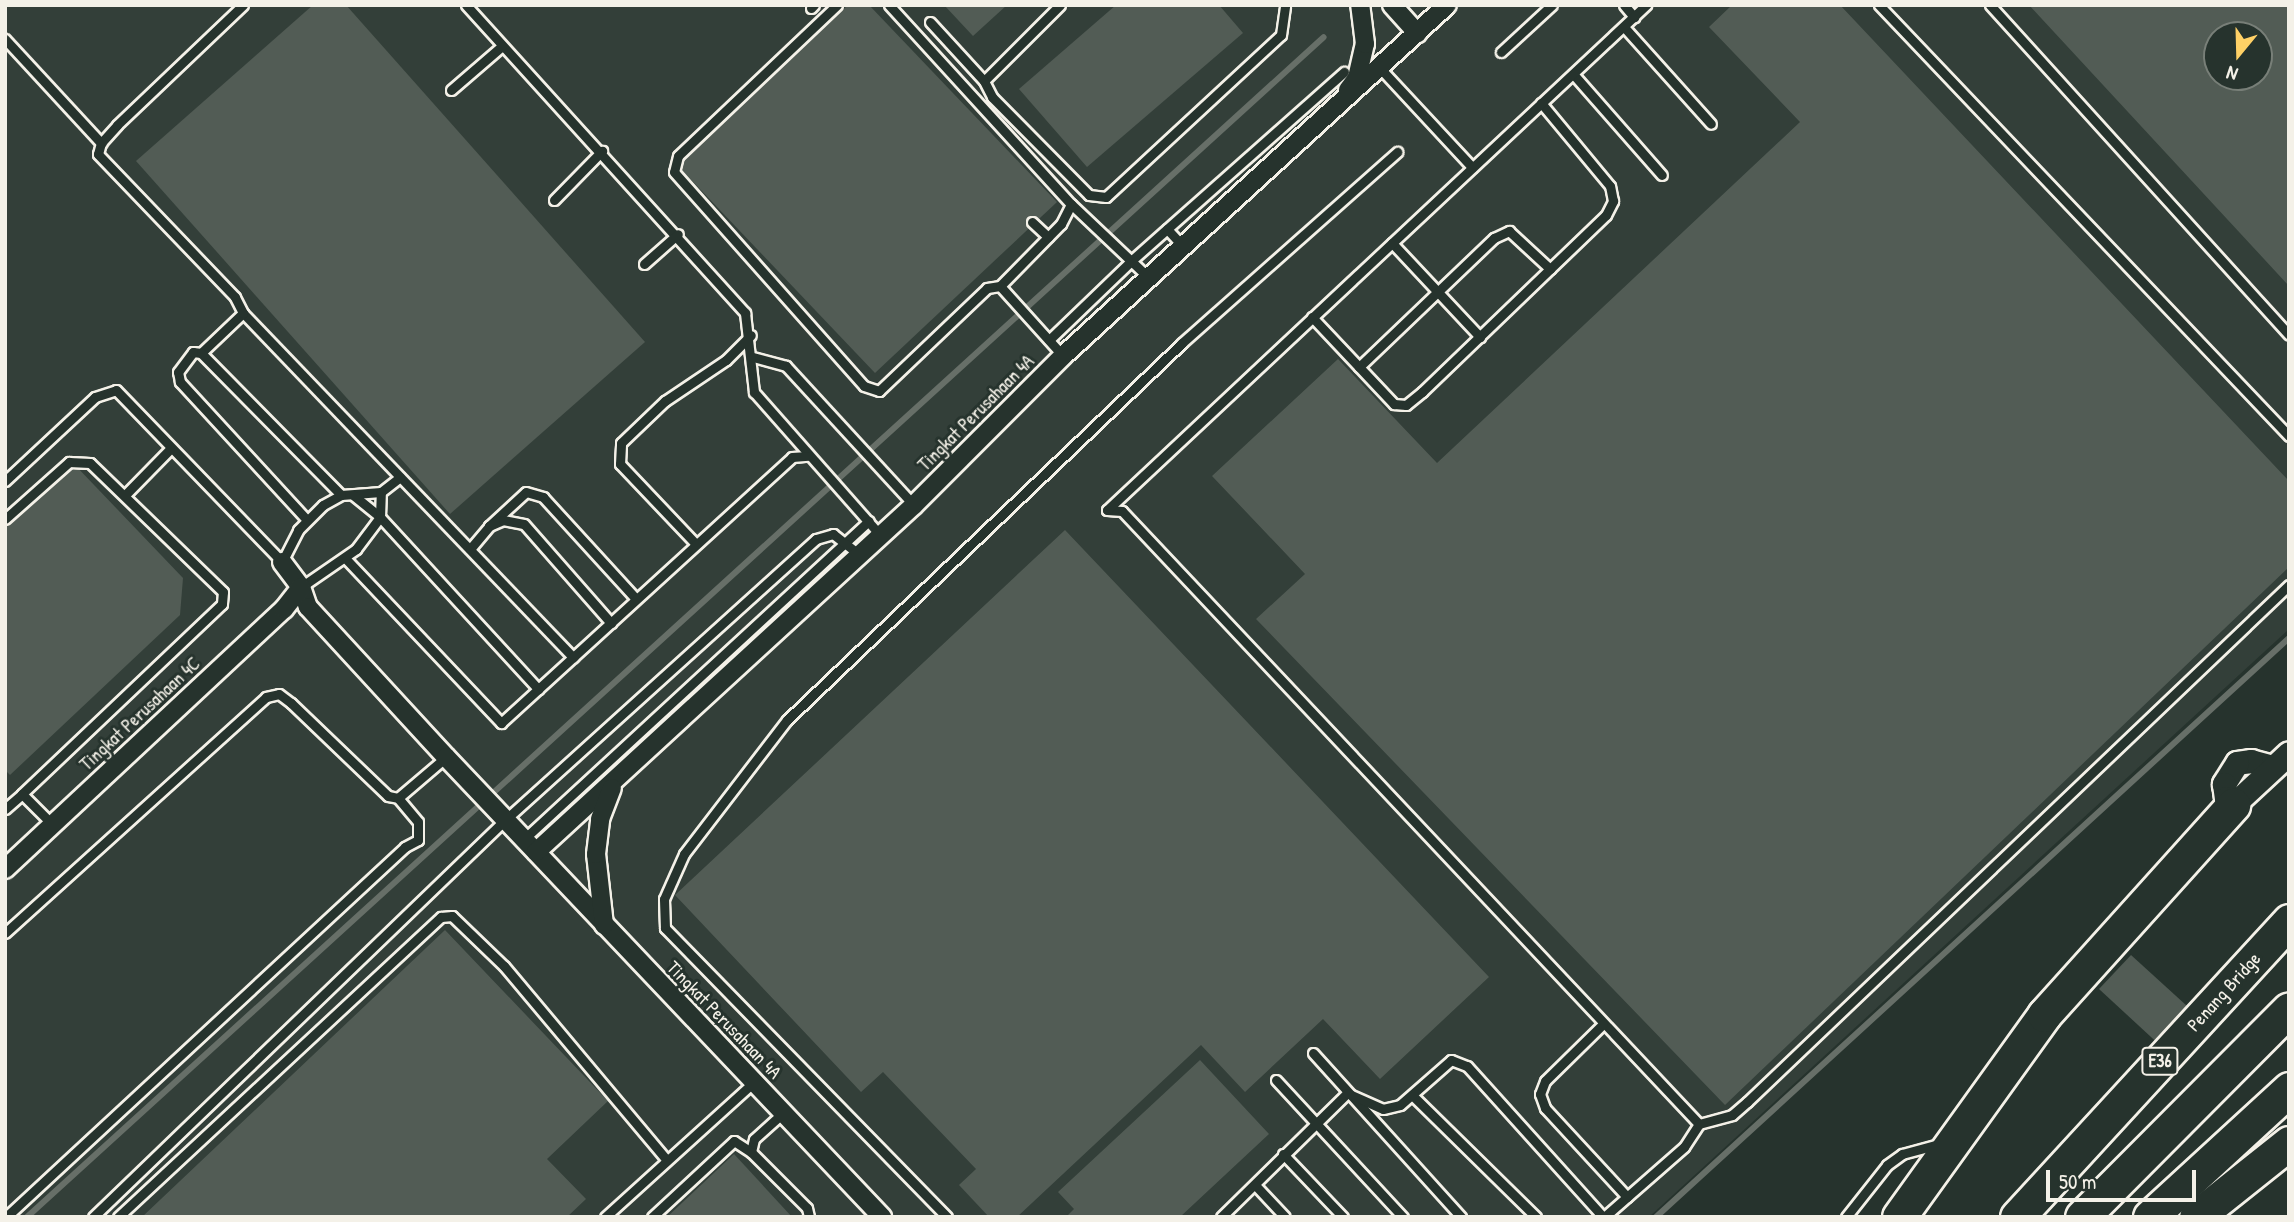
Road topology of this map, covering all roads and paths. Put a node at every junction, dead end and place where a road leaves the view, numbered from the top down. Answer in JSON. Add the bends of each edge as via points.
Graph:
{"nodes":[{"id":1,"x":243,"y":5,"type":"edge"},
{"id":2,"x":466,"y":5,"type":"edge"},
{"id":3,"x":837,"y":5,"type":"edge"},
{"id":4,"x":888,"y":5,"type":"edge"},
{"id":5,"x":1060,"y":5,"type":"edge"},
{"id":6,"x":1285,"y":5,"type":"edge"},
{"id":7,"x":1360,"y":5,"type":"edge"},
{"id":8,"x":1392,"y":5,"type":"edge"},
{"id":9,"x":1447,"y":5,"type":"edge"},
{"id":10,"x":1552,"y":5,"type":"edge"},
{"id":11,"x":1624,"y":5,"type":"edge"},
{"id":12,"x":1646,"y":5,"type":"edge"},
{"id":13,"x":1879,"y":5,"type":"edge"},
{"id":14,"x":1990,"y":5,"type":"edge"},
{"id":15,"x":1634,"y":17,"type":"junction"},
{"id":16,"x":930,"y":22,"type":"dead end"},
{"id":17,"x":1624,"y":27,"type":"junction"},
{"id":18,"x":1417,"y":33,"type":"junction"},
{"id":19,"x":5,"y":39,"type":"edge"},
{"id":20,"x":502,"y":46,"type":"junction"},
{"id":21,"x":1502,"y":52,"type":"dead end"},
{"id":22,"x":1379,"y":67,"type":"junction"},
{"id":23,"x":1344,"y":72,"type":"dead end"},
{"id":24,"x":1574,"y":75,"type":"junction"},
{"id":25,"x":984,"y":81,"type":"junction"},
{"id":26,"x":451,"y":90,"type":"dead end"},
{"id":27,"x":1541,"y":103,"type":"junction"},
{"id":28,"x":1308,"y":104,"type":"junction"},
{"id":29,"x":1335,"y":107,"type":"junction"},
{"id":30,"x":1321,"y":120,"type":"junction"},
{"id":31,"x":1711,"y":124,"type":"dead end"},
{"id":32,"x":101,"y":143,"type":"junction"},
{"id":33,"x":602,"y":151,"type":"junction"},
{"id":34,"x":1398,"y":152,"type":"dead end"},
{"id":35,"x":1472,"y":167,"type":"junction"},
{"id":36,"x":1662,"y":175,"type":"dead end"},
{"id":37,"x":554,"y":200,"type":"dead end"},
{"id":38,"x":1071,"y":204,"type":"junction"},
{"id":39,"x":1032,"y":222,"type":"dead end"},
{"id":40,"x":1167,"y":229,"type":"junction"},
{"id":41,"x":678,"y":234,"type":"junction"},
{"id":42,"x":1048,"y":237,"type":"junction"},
{"id":43,"x":1392,"y":243,"type":"junction"},
{"id":44,"x":1183,"y":246,"type":"junction"},
{"id":45,"x":1131,"y":261,"type":"junction"},
{"id":46,"x":644,"y":264,"type":"dead end"},
{"id":47,"x":1550,"y":269,"type":"junction"},
{"id":48,"x":1149,"y":278,"type":"junction"},
{"id":49,"x":1000,"y":286,"type":"junction"},
{"id":50,"x":1440,"y":293,"type":"junction"},
{"id":51,"x":243,"y":313,"type":"junction"},
{"id":52,"x":1312,"y":317,"type":"junction"},
{"id":53,"x":751,"y":335,"type":"junction"},
{"id":54,"x":2289,"y":335,"type":"edge"},
{"id":55,"x":1480,"y":337,"type":"junction"},
{"id":56,"x":1049,"y":341,"type":"junction"},
{"id":57,"x":201,"y":354,"type":"junction"},
{"id":58,"x":1063,"y":356,"type":"junction"},
{"id":59,"x":753,"y":357,"type":"junction"},
{"id":60,"x":1359,"y":367,"type":"junction"},
{"id":61,"x":2289,"y":436,"type":"edge"},
{"id":62,"x":170,"y":449,"type":"junction"},
{"id":63,"x":807,"y":456,"type":"junction"},
{"id":64,"x":400,"y":477,"type":"junction"},
{"id":65,"x":5,"y":481,"type":"edge"},
{"id":66,"x":381,"y":492,"type":"junction"},
{"id":67,"x":126,"y":494,"type":"junction"},
{"id":68,"x":341,"y":495,"type":"junction"},
{"id":69,"x":354,"y":495,"type":"junction"},
{"id":70,"x":914,"y":505,"type":"junction"},
{"id":71,"x":380,"y":517,"type":"junction"},
{"id":72,"x":5,"y":519,"type":"edge"},
{"id":73,"x":307,"y":520,"type":"junction"},
{"id":74,"x":869,"y":521,"type":"junction"},
{"id":75,"x":489,"y":526,"type":"junction"},
{"id":76,"x":881,"y":536,"type":"junction"},
{"id":77,"x":848,"y":541,"type":"junction"},
{"id":78,"x":695,"y":543,"type":"junction"},
{"id":79,"x":470,"y":549,"type":"junction"},
{"id":80,"x":860,"y":555,"type":"junction"},
{"id":81,"x":346,"y":559,"type":"junction"},
{"id":82,"x":282,"y":562,"type":"junction"},
{"id":83,"x":2289,"y":585,"type":"edge"},
{"id":84,"x":301,"y":587,"type":"junction"},
{"id":85,"x":636,"y":599,"type":"junction"},
{"id":86,"x":611,"y":623,"type":"junction"},
{"id":87,"x":573,"y":657,"type":"junction"},
{"id":88,"x":538,"y":689,"type":"junction"},
{"id":89,"x":446,"y":757,"type":"junction"},
{"id":90,"x":2281,"y":760,"type":"edge"},
{"id":91,"x":637,"y":764,"type":"junction"},
{"id":92,"x":22,"y":794,"type":"junction"},
{"id":93,"x":398,"y":798,"type":"junction"},
{"id":94,"x":2233,"y":805,"type":"joint"},
{"id":95,"x":5,"y":809,"type":"edge"},
{"id":96,"x":505,"y":820,"type":"junction"},
{"id":97,"x":53,"y":825,"type":"junction"},
{"id":98,"x":530,"y":846,"type":"junction"},
{"id":99,"x":5,"y":869,"type":"edge"},
{"id":100,"x":2289,"y":921,"type":"edge"},
{"id":101,"x":604,"y":925,"type":"junction"},
{"id":102,"x":5,"y":933,"type":"edge"},
{"id":103,"x":2289,"y":1009,"type":"edge"},
{"id":104,"x":1603,"y":1024,"type":"junction"},
{"id":105,"x":1313,"y":1053,"type":"dead end"},
{"id":106,"x":1276,"y":1080,"type":"dead end"},
{"id":107,"x":754,"y":1082,"type":"junction"},
{"id":108,"x":2289,"y":1089,"type":"edge"},
{"id":109,"x":1347,"y":1093,"type":"junction"},
{"id":110,"x":1412,"y":1095,"type":"junction"},
{"id":111,"x":783,"y":1113,"type":"junction"},
{"id":112,"x":1314,"y":1124,"type":"junction"},
{"id":113,"x":1699,"y":1124,"type":"junction"},
{"id":114,"x":1949,"y":1143,"type":"junction"},
{"id":115,"x":2289,"y":1143,"type":"edge"},
{"id":116,"x":751,"y":1152,"type":"junction"},
{"id":117,"x":1283,"y":1154,"type":"junction"},
{"id":118,"x":667,"y":1160,"type":"junction"},
{"id":119,"x":1256,"y":1186,"type":"junction"},
{"id":120,"x":1627,"y":1196,"type":"junction"},
{"id":121,"x":6,"y":1217,"type":"edge"},
{"id":122,"x":93,"y":1217,"type":"edge"},
{"id":123,"x":118,"y":1217,"type":"edge"},
{"id":124,"x":605,"y":1217,"type":"edge"},
{"id":125,"x":652,"y":1217,"type":"edge"},
{"id":126,"x":809,"y":1217,"type":"edge"},
{"id":127,"x":882,"y":1217,"type":"edge"},
{"id":128,"x":947,"y":1217,"type":"edge"},
{"id":129,"x":1222,"y":1217,"type":"edge"},
{"id":130,"x":1284,"y":1217,"type":"edge"},
{"id":131,"x":1343,"y":1217,"type":"edge"},
{"id":132,"x":1403,"y":1217,"type":"edge"},
{"id":133,"x":1461,"y":1217,"type":"edge"},
{"id":134,"x":1536,"y":1217,"type":"edge"},
{"id":135,"x":1604,"y":1217,"type":"edge"},
{"id":136,"x":1846,"y":1217,"type":"edge"},
{"id":137,"x":1899,"y":1217,"type":"edge"},
{"id":138,"x":2018,"y":1217,"type":"edge"},
{"id":139,"x":2082,"y":1217,"type":"edge"},
{"id":140,"x":2150,"y":1217,"type":"edge"},
{"id":141,"x":2196,"y":1217,"type":"edge"}],
"edges":[{"from":1,"to":32,"type":"lane"},
{"from":2,"to":20,"type":"lane"},
{"from":3,"to":49,"type":"lane","via":[[678,156],[674,172],[864,386],[879,391],[987,288]]},
{"from":4,"to":38,"type":"lane"},
{"from":5,"to":25,"type":"lane"},
{"from":6,"to":25,"type":"lane","via":[[1281,35],[1106,197],[1089,195],[992,97]]},
{"from":7,"to":29,"type":"street","via":[[1365,44],[1357,78]]},
{"from":8,"to":18,"type":"street"},
{"from":9,"to":18,"type":"street","name":"Tingkat Perusahaan 4A"},
{"from":10,"to":21,"type":"lane"},
{"from":11,"to":15,"type":"lane"},
{"from":12,"to":15,"type":"lane"},
{"from":13,"to":61,"type":"lane"},
{"from":14,"to":54,"type":"lane"},
{"from":15,"to":17,"type":"lane"},
{"from":16,"to":25,"type":"lane"},
{"from":17,"to":24,"type":"lane"},
{"from":17,"to":31,"type":"lane"},
{"from":18,"to":22,"type":"street","name":"Tingkat Perusahaan 4A"},
{"from":19,"to":32,"type":"lane"},
{"from":20,"to":26,"type":"lane"},
{"from":20,"to":33,"type":"lane"},
{"from":22,"to":29,"type":"street","name":"Tingkat Perusahaan 4A"},
{"from":22,"to":35,"type":"lane"},
{"from":23,"to":28,"type":"lane"},
{"from":24,"to":27,"type":"lane"},
{"from":24,"to":36,"type":"lane"},
{"from":27,"to":35,"type":"lane"},
{"from":27,"to":47,"type":"lane","via":[[1609,186],[1613,201],[1606,215]]},
{"from":28,"to":30,"type":"lane"},
{"from":28,"to":40,"type":"lane"},
{"from":29,"to":30,"type":"street","name":"Tingkat Perusahaan 4A"},
{"from":30,"to":44,"type":"street","name":"Tingkat Perusahaan 4A"},
{"from":32,"to":51,"type":"lane","via":[[99,154],[235,297]]},
{"from":33,"to":37,"type":"lane"},
{"from":33,"to":41,"type":"lane"},
{"from":34,"to":128,"type":"lane","via":[[1182,344],[787,720],[684,854],[664,899],[665,928]]},
{"from":35,"to":43,"type":"lane"},
{"from":38,"to":42,"type":"lane"},
{"from":38,"to":45,"type":"lane"},
{"from":39,"to":42,"type":"lane"},
{"from":40,"to":44,"type":"lane"},
{"from":40,"to":45,"type":"lane"},
{"from":41,"to":46,"type":"lane"},
{"from":41,"to":53,"type":"lane","via":[[745,313]]},
{"from":42,"to":49,"type":"lane"},
{"from":43,"to":50,"type":"lane"},
{"from":43,"to":52,"type":"lane"},
{"from":44,"to":48,"type":"street","name":"Tingkat Perusahaan 4A"},
{"from":45,"to":48,"type":"lane"},
{"from":45,"to":56,"type":"lane"},
{"from":47,"to":50,"type":"lane","via":[[1508,231],[1494,238]]},
{"from":47,"to":55,"type":"lane"},
{"from":48,"to":58,"type":"street","name":"Tingkat Perusahaan 4A"},
{"from":49,"to":56,"type":"lane"},
{"from":50,"to":55,"type":"lane"},
{"from":50,"to":60,"type":"lane"},
{"from":51,"to":57,"type":"lane"},
{"from":51,"to":64,"type":"lane"},
{"from":52,"to":60,"type":"lane"},
{"from":52,"to":104,"type":"lane","via":[[1107,510],[1122,511]]},
{"from":53,"to":59,"type":"lane"},
{"from":53,"to":78,"type":"lane","via":[[726,360],[665,401],[621,443],[620,464]]},
{"from":55,"to":60,"type":"lane","via":[[1406,405],[1394,404]]},
{"from":56,"to":58,"type":"lane"},
{"from":57,"to":68,"type":"lane"},
{"from":57,"to":73,"type":"lane","via":[[193,352],[178,372],[180,382]]},
{"from":58,"to":70,"type":"street","name":"Tingkat Perusahaan 4A"},
{"from":59,"to":63,"type":"lane","via":[[754,392]]},
{"from":59,"to":70,"type":"lane","via":[[786,366]]},
{"from":62,"to":65,"type":"lane","via":[[116,390],[95,397]]},
{"from":62,"to":67,"type":"lane"},
{"from":62,"to":82,"type":"lane"},
{"from":63,"to":74,"type":"lane","via":[[825,469]]},
{"from":63,"to":78,"type":"lane","via":[[792,457]]},
{"from":64,"to":66,"type":"lane"},
{"from":64,"to":79,"type":"lane"},
{"from":66,"to":69,"type":"lane"},
{"from":66,"to":71,"type":"lane"},
{"from":67,"to":72,"type":"lane","via":[[90,463],[69,462]]},
{"from":67,"to":92,"type":"lane","via":[[223,592],[222,604]]},
{"from":68,"to":69,"type":"lane"},
{"from":68,"to":73,"type":"lane"},
{"from":69,"to":71,"type":"lane"},
{"from":70,"to":76,"type":"street","name":"Tingkat Perusahaan 4A"},
{"from":71,"to":81,"type":"lane"},
{"from":71,"to":88,"type":"lane"},
{"from":73,"to":82,"type":"lane"},
{"from":74,"to":76,"type":"lane"},
{"from":74,"to":77,"type":"lane"},
{"from":75,"to":79,"type":"lane"},
{"from":75,"to":85,"type":"lane","via":[[526,492],[543,497]]},
{"from":75,"to":86,"type":"lane","via":[[503,520],[524,524]]},
{"from":76,"to":80,"type":"street","name":"Tingkat Perusahaan 4A"},
{"from":77,"to":80,"type":"lane"},
{"from":77,"to":96,"type":"lane","via":[[833,534],[816,539]]},
{"from":77,"to":98,"type":"lane"},
{"from":78,"to":85,"type":"lane"},
{"from":79,"to":87,"type":"lane"},
{"from":80,"to":91,"type":"street","name":"Tingkat Perusahaan 4A"},
{"from":81,"to":84,"type":"lane"},
{"from":81,"to":88,"type":"lane","via":[[501,723]]},
{"from":82,"to":84,"type":"street","name":"Tingkat Perusahaan 4A"},
{"from":83,"to":113,"type":"lane","via":[[1747,1102],[1732,1115]]},
{"from":84,"to":89,"type":"street","name":"Tingkat Perusahaan 4A","via":[[309,607]]},
{"from":84,"to":97,"type":"street","name":"Tingkat Perusahaan 4C","via":[[284,609]]},
{"from":85,"to":86,"type":"lane"},
{"from":86,"to":87,"type":"lane"},
{"from":87,"to":88,"type":"lane"},
{"from":89,"to":93,"type":"lane"},
{"from":89,"to":96,"type":"street","name":"Tingkat Perusahaan 4A"},
{"from":90,"to":94,"type":"street"},
{"from":91,"to":98,"type":"street","name":"Tingkat Perusahaan 4A"},
{"from":91,"to":101,"type":"street","via":[[611,789],[600,819],[596,854]]},
{"from":92,"to":95,"type":"lane"},
{"from":92,"to":97,"type":"lane"},
{"from":93,"to":102,"type":"lane","via":[[388,796],[291,703],[279,694],[266,697]]},
{"from":93,"to":121,"type":"lane","via":[[418,822],[418,840],[405,847]]},
{"from":94,"to":114,"type":"highway","via":[[2043,1015]]},
{"from":96,"to":98,"type":"street","name":"Tingkat Perusahaan 4A"},
{"from":96,"to":122,"type":"lane"},
{"from":97,"to":99,"type":"street","name":"Tingkat Perusahaan 4C"},
{"from":98,"to":101,"type":"street","name":"Tingkat Perusahaan 4A"},
{"from":100,"to":138,"type":"highway","name":"Penang Bridge","number":"E36"},
{"from":101,"to":107,"type":"street","name":"Tingkat Perusahaan 4A"},
{"from":103,"to":139,"type":"highway"},
{"from":104,"to":113,"type":"lane"},
{"from":104,"to":120,"type":"lane","via":[[1545,1082],[1540,1094],[1545,1108]]},
{"from":105,"to":109,"type":"lane"},
{"from":106,"to":112,"type":"lane"},
{"from":107,"to":111,"type":"street","name":"Tingkat Perusahaan 4A"},
{"from":107,"to":118,"type":"lane"},
{"from":108,"to":140,"type":"highway"},
{"from":109,"to":110,"type":"lane","via":[[1383,1109],[1400,1105]]},
{"from":109,"to":112,"type":"lane"},
{"from":109,"to":133,"type":"lane"},
{"from":110,"to":134,"type":"lane"},
{"from":110,"to":135,"type":"lane","via":[[1451,1060],[1467,1066]]},
{"from":111,"to":116,"type":"lane","via":[[754,1139]]},
{"from":111,"to":127,"type":"street","name":"Tingkat Perusahaan 4A"},
{"from":112,"to":117,"type":"lane"},
{"from":112,"to":132,"type":"lane"},
{"from":113,"to":120,"type":"lane","via":[[1684,1147]]},
{"from":114,"to":136,"type":"lane","via":[[1902,1154],[1886,1165]]},
{"from":114,"to":137,"type":"highway"},
{"from":115,"to":141,"type":"highway"},
{"from":116,"to":125,"type":"lane","via":[[734,1141]]},
{"from":116,"to":126,"type":"lane","via":[[807,1208]]},
{"from":117,"to":119,"type":"lane"},
{"from":117,"to":131,"type":"lane"},
{"from":118,"to":123,"type":"lane","via":[[504,966],[452,916],[441,916]]},
{"from":118,"to":124,"type":"lane"},
{"from":119,"to":129,"type":"lane"},
{"from":119,"to":130,"type":"lane"},
{"from":120,"to":135,"type":"lane"}]}
